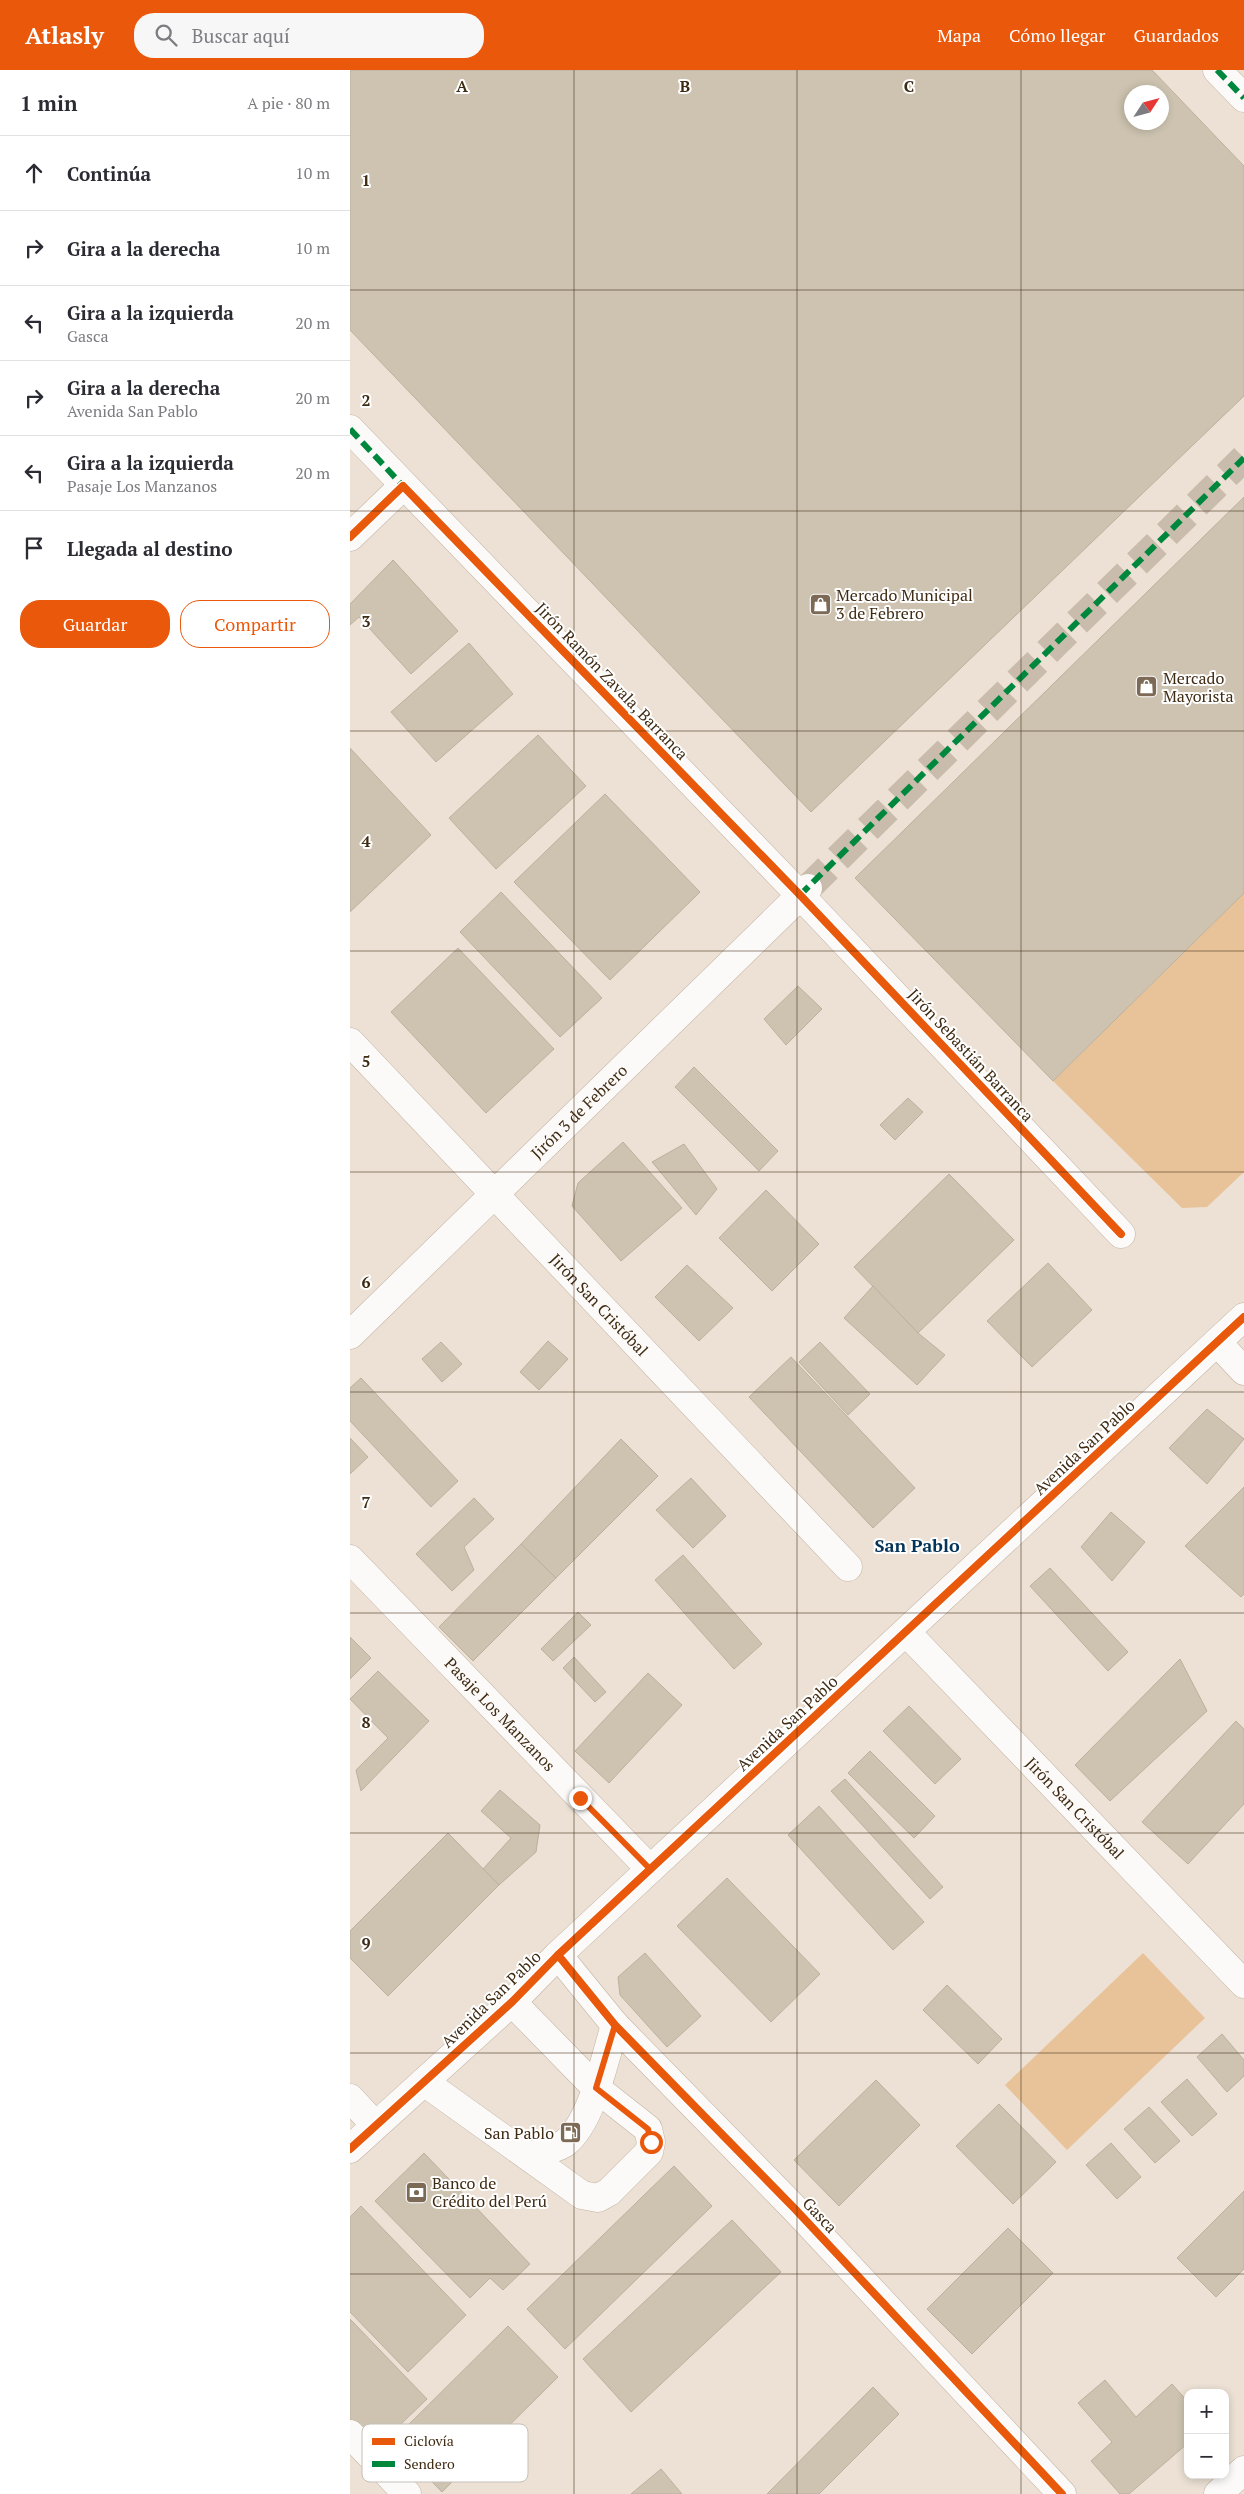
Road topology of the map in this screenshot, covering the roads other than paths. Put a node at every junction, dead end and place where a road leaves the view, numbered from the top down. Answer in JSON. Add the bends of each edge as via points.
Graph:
{"nodes":[{"id":1,"x":1217,"y":70,"type":"edge"},
{"id":2,"x":1244,"y":98,"type":"edge"},
{"id":3,"x":350,"y":429,"type":"edge"},
{"id":4,"x":403,"y":486,"type":"junction"},
{"id":5,"x":350,"y":537,"type":"edge"},
{"id":6,"x":804,"y":892,"type":"junction"},
{"id":7,"x":350,"y":1042,"type":"edge"},
{"id":8,"x":495,"y":1196,"type":"junction"},
{"id":9,"x":1121,"y":1234,"type":"dead end"},
{"id":10,"x":1244,"y":1317,"type":"edge"},
{"id":11,"x":350,"y":1335,"type":"edge"},
{"id":12,"x":1217,"y":1342,"type":"junction"},
{"id":13,"x":1244,"y":1371,"type":"edge"},
{"id":14,"x":350,"y":1559,"type":"edge"},
{"id":15,"x":848,"y":1567,"type":"dead end"},
{"id":16,"x":906,"y":1632,"type":"junction"},
{"id":17,"x":650,"y":1869,"type":"junction"},
{"id":18,"x":558,"y":1955,"type":"junction"},
{"id":19,"x":1244,"y":1984,"type":"edge"},
{"id":20,"x":512,"y":2002,"type":"junction"},
{"id":21,"x":615,"y":2025,"type":"junction"},
{"id":22,"x":424,"y":2082,"type":"junction"},
{"id":23,"x":596,"y":2088,"type":"junction"},
{"id":24,"x":350,"y":2098,"type":"edge"},
{"id":25,"x":375,"y":2125,"type":"junction"},
{"id":26,"x":350,"y":2149,"type":"edge"},
{"id":27,"x":528,"y":2156,"type":"junction"},
{"id":28,"x":350,"y":2434,"type":"edge"},
{"id":29,"x":362,"y":2447,"type":"edge"},
{"id":30,"x":1244,"y":2470,"type":"edge"},
{"id":31,"x":396,"y":2482,"type":"edge"},
{"id":32,"x":407,"y":2494,"type":"edge"},
{"id":33,"x":1062,"y":2494,"type":"edge"},
{"id":34,"x":1218,"y":2494,"type":"edge"}],
"edges":[{"from":1,"to":2,"type":"street"},
{"from":3,"to":4,"type":"street","name":"Jirón Ramón Zavala, Barranca"},
{"from":4,"to":5,"type":"street"},
{"from":4,"to":6,"type":"street","name":"Jirón Ramón Zavala, Barranca"},
{"from":6,"to":8,"type":"street","name":"Jirón 3 de Febrero"},
{"from":6,"to":9,"type":"street","name":"Jirón Sebastián Barranca"},
{"from":7,"to":8,"type":"street","name":"Jirón San Cristóbal"},
{"from":8,"to":11,"type":"street","name":"Jirón 3 de Febrero"},
{"from":8,"to":15,"type":"street","name":"Jirón San Cristóbal"},
{"from":10,"to":12,"type":"street","name":"Avenida San Pablo"},
{"from":12,"to":13,"type":"street"},
{"from":12,"to":16,"type":"street","name":"Avenida San Pablo"},
{"from":14,"to":17,"type":"street","name":"Pasaje Los Manzanos"},
{"from":16,"to":17,"type":"street","name":"Avenida San Pablo"},
{"from":16,"to":19,"type":"street","name":"Jirón San Cristóbal"},
{"from":17,"to":18,"type":"street","name":"Avenida San Pablo"},
{"from":18,"to":20,"type":"street","name":"Avenida San Pablo"},
{"from":18,"to":21,"type":"street","name":"Gasca"},
{"from":20,"to":22,"type":"street","name":"Avenida San Pablo"},
{"from":20,"to":23,"type":"street"},
{"from":21,"to":23,"type":"street"},
{"from":21,"to":33,"type":"street","name":"Gasca","via":[[795,2208]]},
{"from":22,"to":25,"type":"street","name":"Avenida San Pablo"},
{"from":22,"to":27,"type":"street"},
{"from":23,"to":27,"type":"street","via":[[586,2116],[565,2142]]},
{"from":23,"to":27,"type":"street","via":[[648,2129],[651,2142],[649,2152],[609,2192],[598,2198],[582,2195]]},
{"from":24,"to":25,"type":"street"},
{"from":25,"to":26,"type":"street","name":"Avenida San Pablo"},
{"from":28,"to":29,"type":"street"},
{"from":30,"to":34,"type":"street"},
{"from":31,"to":32,"type":"street"}]}
